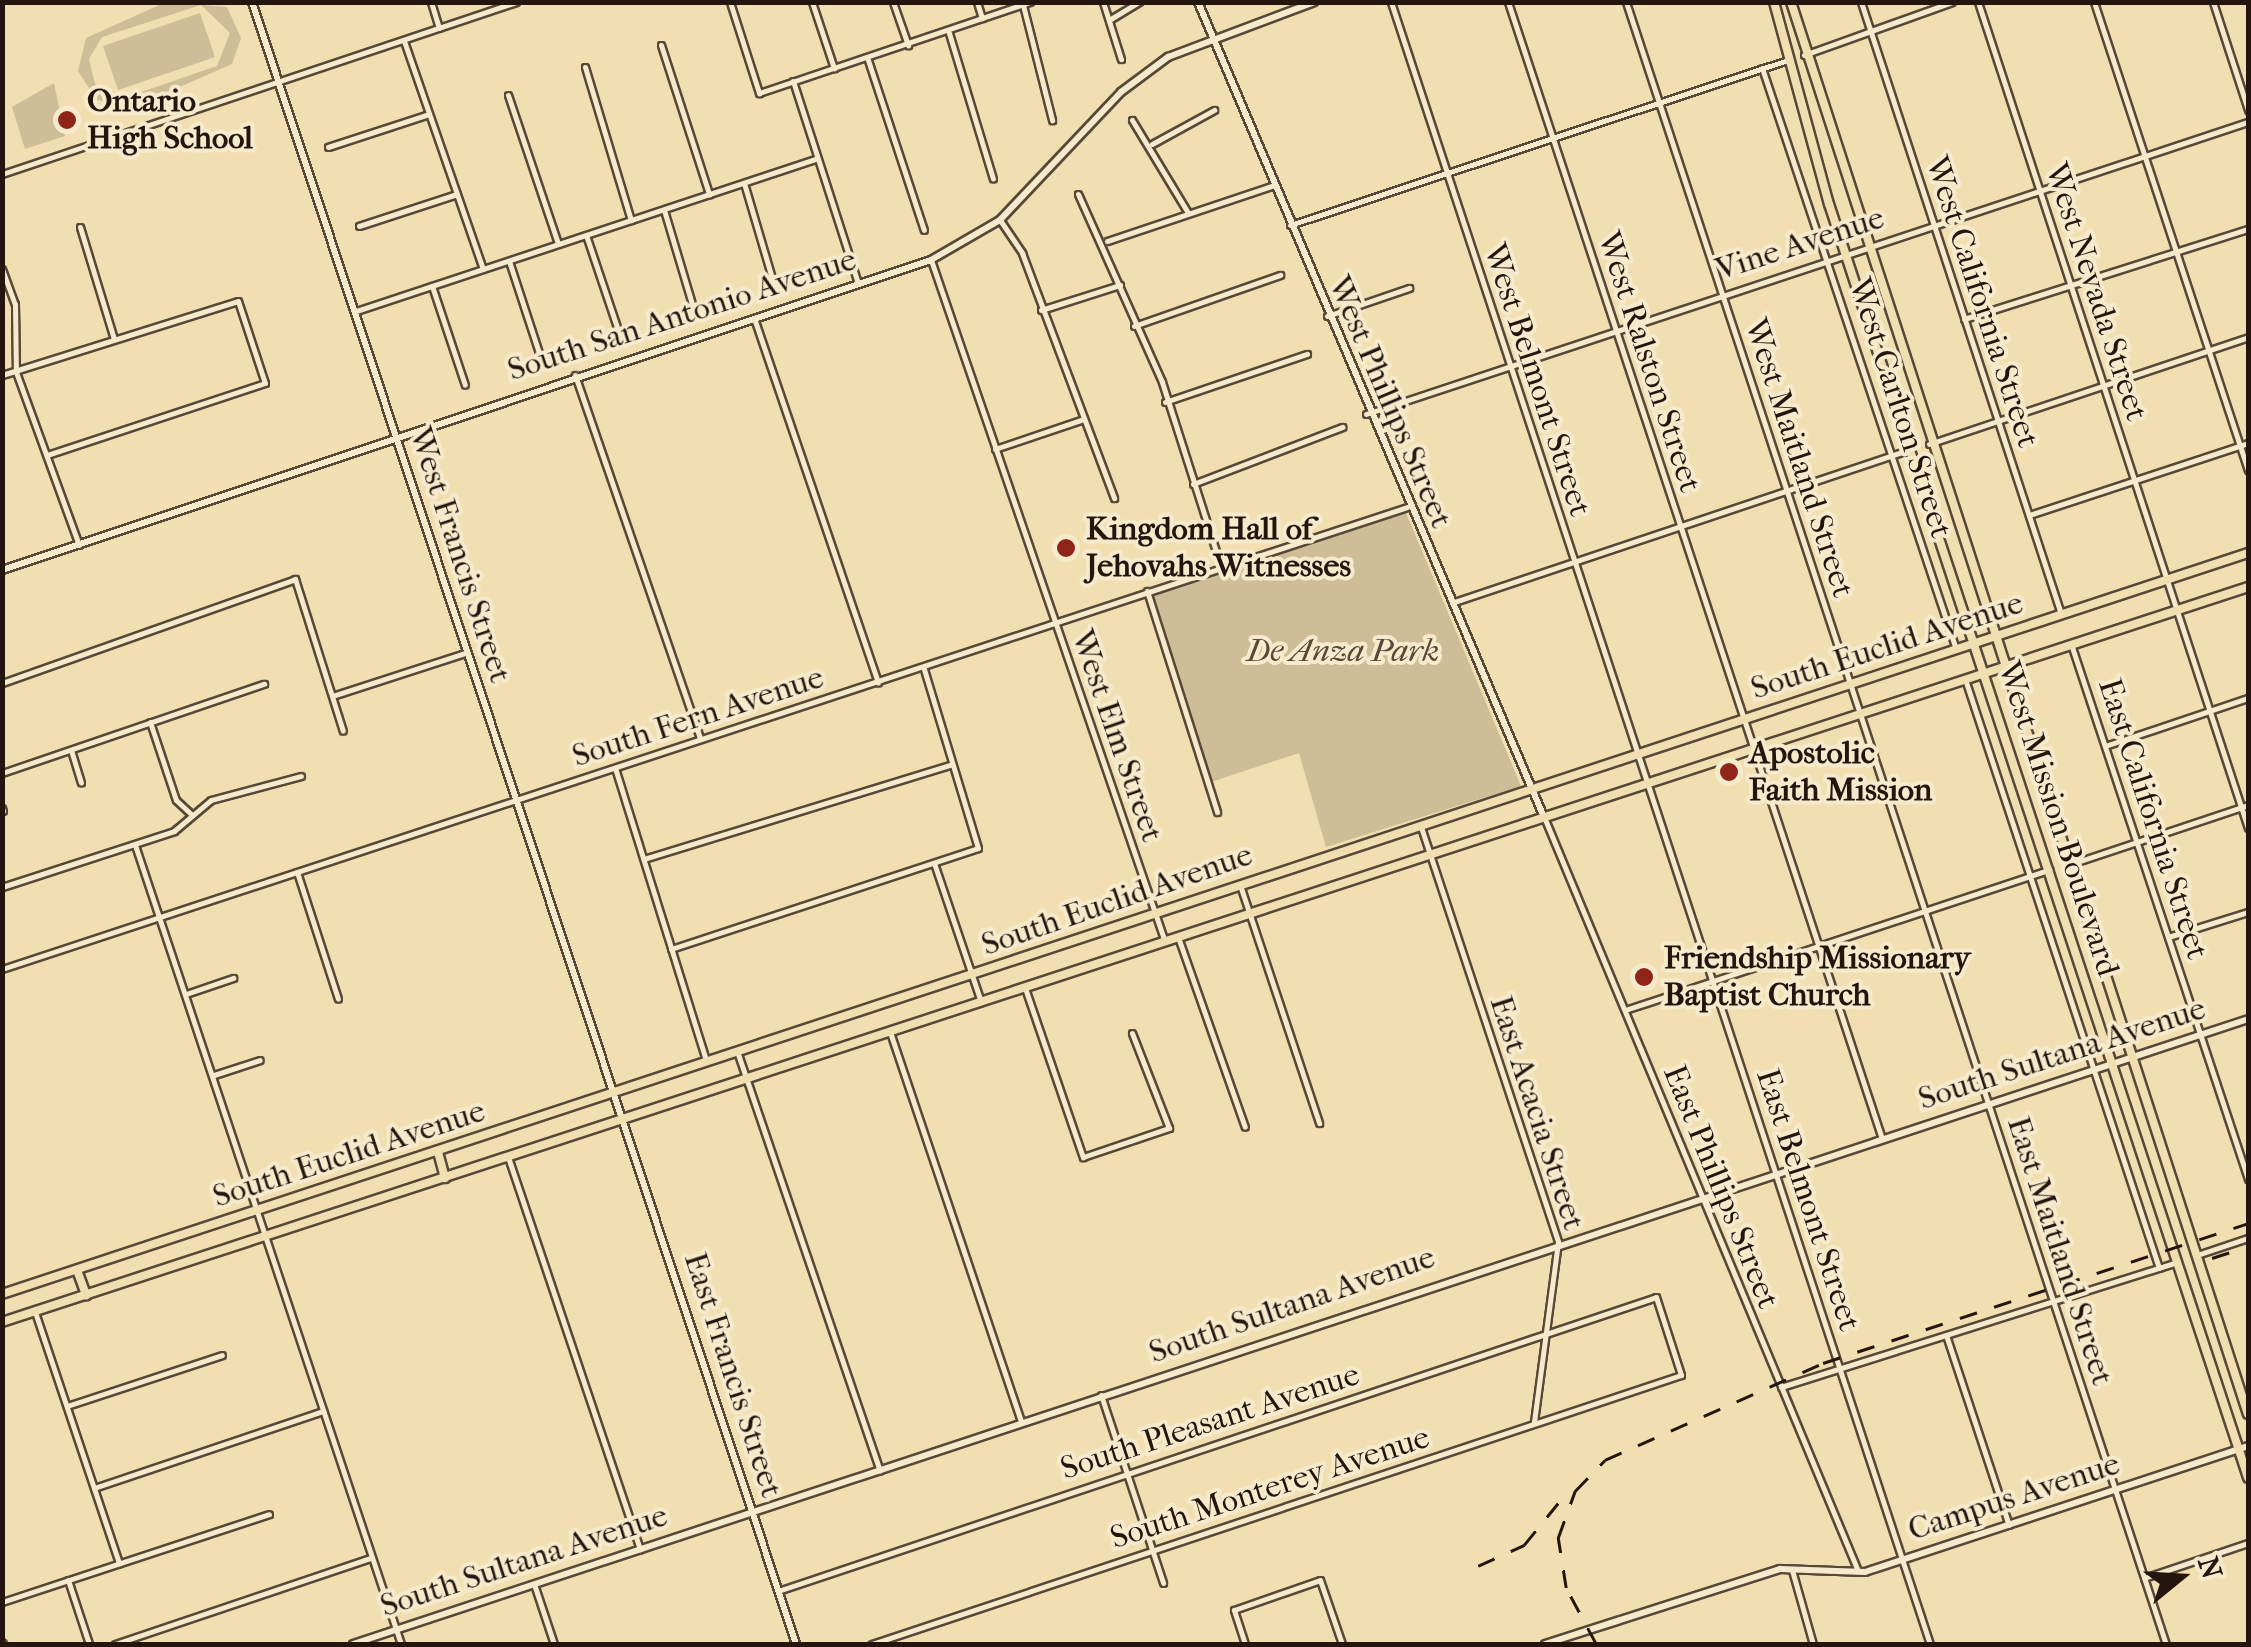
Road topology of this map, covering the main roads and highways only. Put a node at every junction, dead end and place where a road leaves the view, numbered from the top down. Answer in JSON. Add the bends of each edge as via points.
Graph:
{"nodes":[{"id":1,"x":1774,"y":2,"type":"edge"},
{"id":2,"x":1791,"y":2,"type":"edge"},
{"id":3,"x":2248,"y":553,"type":"edge"},
{"id":4,"x":2248,"y":587,"type":"edge"},
{"id":5,"x":1993,"y":638,"type":"junction"},
{"id":6,"x":1974,"y":644,"type":"junction"},
{"id":7,"x":2002,"y":666,"type":"junction"},
{"id":8,"x":1984,"y":672,"type":"junction"},
{"id":9,"x":438,"y":1152,"type":"junction"},
{"id":10,"x":445,"y":1178,"type":"junction"},
{"id":11,"x":77,"y":1270,"type":"junction"},
{"id":12,"x":2,"y":1294,"type":"edge"},
{"id":13,"x":86,"y":1295,"type":"junction"},
{"id":14,"x":2,"y":1322,"type":"edge"},
{"id":15,"x":2248,"y":1414,"type":"edge"},
{"id":16,"x":2248,"y":1478,"type":"edge"}],
"edges":[{"from":1,"to":6,"type":"main road","name":"West Mission Boulevard","via":[[1785,60]]},
{"from":2,"to":5,"type":"main road","name":"West Mission Boulevard"},
{"from":3,"to":5,"type":"main road","name":"South Euclid Avenue"},
{"from":4,"to":7,"type":"main road","name":"South Euclid Avenue"},
{"from":5,"to":6,"type":"main road","name":"South Euclid Avenue"},
{"from":5,"to":7,"type":"main road","name":"West Mission Boulevard"},
{"from":6,"to":8,"type":"main road","name":"West Mission Boulevard"},
{"from":6,"to":9,"type":"main road","name":"South Euclid Avenue"},
{"from":7,"to":8,"type":"main road","name":"South Euclid Avenue"},
{"from":7,"to":15,"type":"main road","name":"West Mission Boulevard"},
{"from":8,"to":10,"type":"main road","name":"South Euclid Avenue"},
{"from":8,"to":16,"type":"main road","name":"West Mission Boulevard"},
{"from":9,"to":10,"type":"main road"},
{"from":9,"to":11,"type":"main road","name":"South Euclid Avenue"},
{"from":10,"to":13,"type":"main road","name":"South Euclid Avenue"},
{"from":11,"to":12,"type":"main road","name":"South Euclid Avenue"},
{"from":11,"to":13,"type":"main road"},
{"from":13,"to":14,"type":"main road","name":"South Euclid Avenue"}]}
